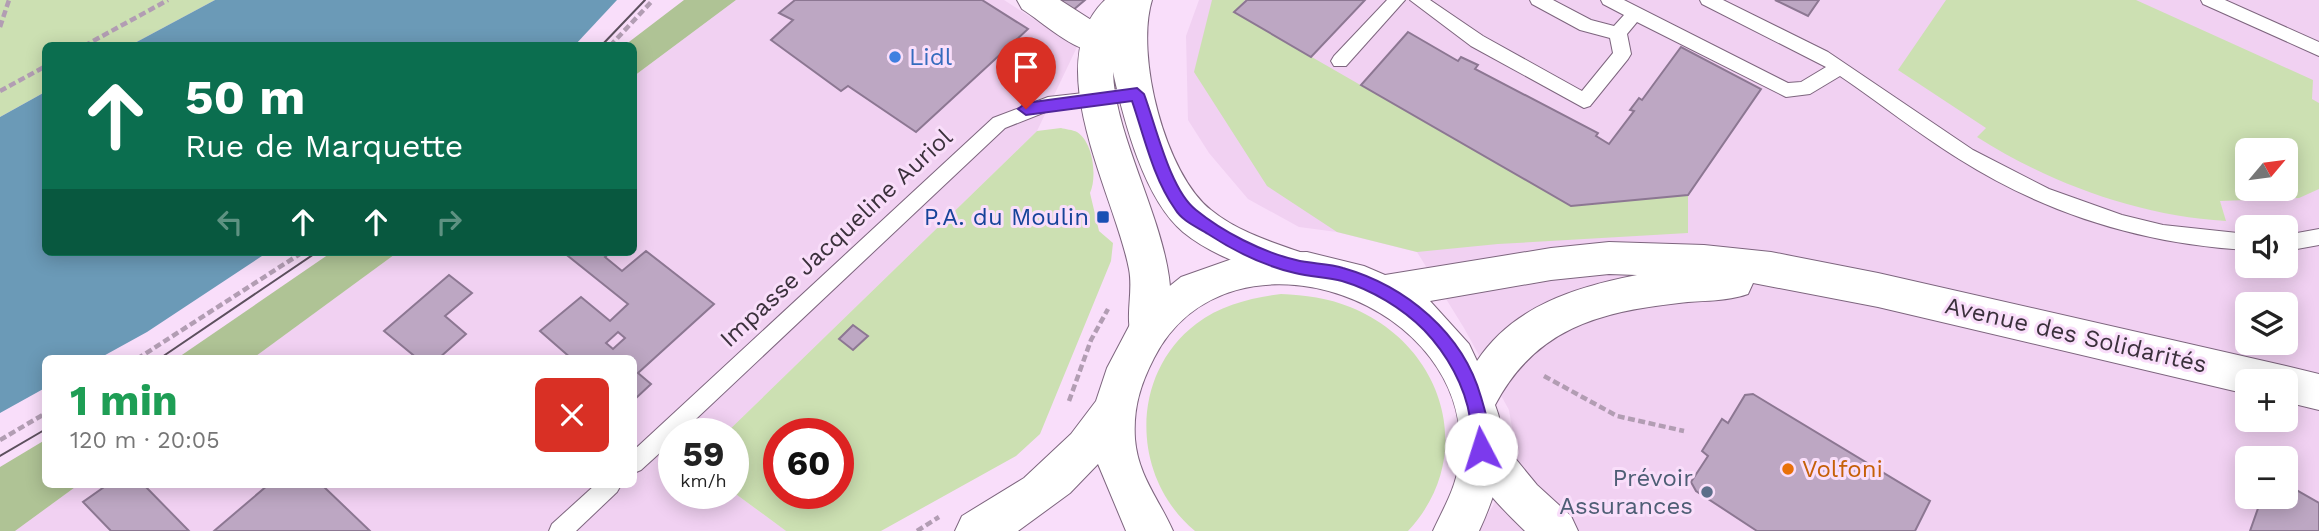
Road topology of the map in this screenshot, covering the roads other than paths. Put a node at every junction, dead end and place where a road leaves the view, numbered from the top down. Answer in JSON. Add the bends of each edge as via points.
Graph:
{"nodes":[{"id":1,"x":1034,"y":0,"type":"edge"},
{"id":2,"x":1127,"y":0,"type":"edge"},
{"id":3,"x":1135,"y":0,"type":"edge"},
{"id":4,"x":1397,"y":0,"type":"edge"},
{"id":5,"x":1418,"y":0,"type":"edge"},
{"id":6,"x":1538,"y":0,"type":"edge"},
{"id":7,"x":1609,"y":0,"type":"edge"},
{"id":8,"x":1708,"y":0,"type":"edge"},
{"id":9,"x":2209,"y":0,"type":"edge"},
{"id":10,"x":1634,"y":13,"type":"junction"},
{"id":11,"x":1618,"y":33,"type":"junction"},
{"id":12,"x":1098,"y":41,"type":"junction"},
{"id":13,"x":2319,"y":49,"type":"edge"},
{"id":14,"x":1340,"y":61,"type":"dead end"},
{"id":15,"x":1839,"y":68,"type":"junction"},
{"id":16,"x":1137,"y":94,"type":"junction"},
{"id":17,"x":1099,"y":98,"type":"junction"},
{"id":18,"x":2319,"y":237,"type":"edge"},
{"id":19,"x":2298,"y":241,"type":"edge"},
{"id":20,"x":2235,"y":242,"type":"edge"},
{"id":21,"x":1295,"y":267,"type":"junction"},
{"id":22,"x":1878,"y":289,"type":"junction"},
{"id":23,"x":1385,"y":292,"type":"junction"},
{"id":24,"x":1148,"y":330,"type":"junction"},
{"id":25,"x":2235,"y":373,"type":"edge"},
{"id":26,"x":2298,"y":387,"type":"edge"},
{"id":27,"x":2319,"y":392,"type":"edge"},
{"id":28,"x":1475,"y":402,"type":"junction"},
{"id":29,"x":1115,"y":407,"type":"junction"},
{"id":30,"x":1481,"y":449,"type":"junction"},
{"id":31,"x":637,"y":460,"type":"edge"},
{"id":32,"x":607,"y":488,"type":"edge"},
{"id":33,"x":560,"y":531,"type":"edge"},
{"id":34,"x":977,"y":531,"type":"edge"},
{"id":35,"x":1151,"y":531,"type":"edge"},
{"id":36,"x":1455,"y":531,"type":"edge"},
{"id":37,"x":1556,"y":531,"type":"edge"}],
"edges":[{"from":1,"to":12,"type":"main road"},
{"from":2,"to":12,"type":"main road","via":[[1102,27]]},
{"from":3,"to":16,"type":"main road","via":[[1125,34]]},
{"from":4,"to":14,"type":"lane"},
{"from":5,"to":11,"type":"lane","via":[[1477,41],[1584,101],[1622,54]]},
{"from":6,"to":11,"type":"lane","via":[[1586,25]]},
{"from":7,"to":10,"type":"lane"},
{"from":8,"to":15,"type":"lane"},
{"from":9,"to":13,"type":"lane"},
{"from":10,"to":11,"type":"lane"},
{"from":10,"to":15,"type":"lane","via":[[1786,90],[1804,89]]},
{"from":12,"to":17,"type":"main road"},
{"from":15,"to":20,"type":"lane","via":[[1933,133],[2032,192],[2118,223]]},
{"from":16,"to":17,"type":"lane","name":"Impasse Jacqueline Auriol"},
{"from":16,"to":21,"type":"main road","via":[[1181,206],[1232,241]]},
{"from":17,"to":24,"type":"main road","via":[[1149,268]]},
{"from":17,"to":31,"type":"lane","name":"Impasse Jacqueline Auriol","via":[[1026,109],[999,123]]},
{"from":18,"to":19,"type":"lane"},
{"from":21,"to":23,"type":"main road","via":[[1341,274]]},
{"from":21,"to":24,"type":"main road","via":[[1248,271],[1205,285],[1168,309]]},
{"from":22,"to":23,"type":"main road","name":"Avenue des Solidarités","via":[[1703,261],[1609,258]]},
{"from":22,"to":25,"type":"main road","name":"Avenue des Solidarités"},
{"from":22,"to":28,"type":"main road","name":"Avenue des Solidarités","via":[[1728,282],[1652,290],[1604,301],[1569,312],[1522,337],[1493,368]]},
{"from":23,"to":28,"type":"main road","via":[[1416,313],[1441,339]]},
{"from":24,"to":29,"type":"main road","via":[[1126,366]]},
{"from":26,"to":27,"type":"main road"},
{"from":28,"to":30,"type":"main road"},
{"from":29,"to":34,"type":"main road","via":[[1067,471],[1028,502]]},
{"from":29,"to":35,"type":"main road","via":[[1114,442],[1122,478]]},
{"from":30,"to":36,"type":"main road","via":[[1472,498]]},
{"from":30,"to":37,"type":"main road"},
{"from":32,"to":33,"type":"lane"}]}
